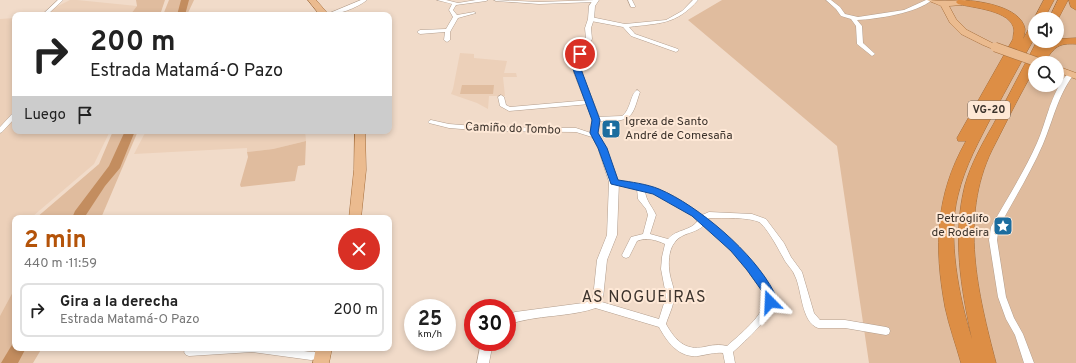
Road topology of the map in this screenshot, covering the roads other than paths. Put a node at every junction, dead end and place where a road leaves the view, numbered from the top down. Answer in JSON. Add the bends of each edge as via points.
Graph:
{"nodes":[{"id":1,"x":61,"y":0,"type":"edge"},
{"id":2,"x":312,"y":0,"type":"edge"},
{"id":3,"x":365,"y":0,"type":"edge"},
{"id":4,"x":439,"y":0,"type":"edge"},
{"id":5,"x":486,"y":0,"type":"edge"},
{"id":6,"x":496,"y":0,"type":"edge"},
{"id":7,"x":595,"y":0,"type":"edge"},
{"id":8,"x":630,"y":0,"type":"edge"},
{"id":9,"x":696,"y":0,"type":"edge"},
{"id":10,"x":828,"y":0,"type":"edge"},
{"id":11,"x":930,"y":0,"type":"edge"},
{"id":12,"x":1049,"y":0,"type":"edge"},
{"id":13,"x":1064,"y":0,"type":"edge"},
{"id":14,"x":1074,"y":0,"type":"edge"},
{"id":15,"x":961,"y":1,"type":"edge"},
{"id":16,"x":455,"y":3,"type":"junction"},
{"id":17,"x":944,"y":4,"type":"junction"},
{"id":18,"x":633,"y":6,"type":"dead end"},
{"id":19,"x":1076,"y":7,"type":"edge"},
{"id":20,"x":47,"y":12,"type":"edge"},
{"id":21,"x":323,"y":12,"type":"edge"},
{"id":22,"x":335,"y":12,"type":"edge"},
{"id":23,"x":1043,"y":12,"type":"edge"},
{"id":24,"x":1058,"y":12,"type":"edge"},
{"id":25,"x":474,"y":13,"type":"dead end"},
{"id":26,"x":456,"y":17,"type":"junction"},
{"id":27,"x":853,"y":18,"type":"junction"},
{"id":28,"x":591,"y":19,"type":"junction"},
{"id":29,"x":625,"y":26,"type":"junction"},
{"id":30,"x":448,"y":30,"type":"junction"},
{"id":31,"x":420,"y":32,"type":"dead end"},
{"id":32,"x":447,"y":40,"type":"dead end"},
{"id":33,"x":1028,"y":40,"type":"edge"},
{"id":34,"x":1076,"y":41,"type":"edge"},
{"id":35,"x":1038,"y":48,"type":"edge"},
{"id":36,"x":676,"y":50,"type":"dead end"},
{"id":37,"x":872,"y":54,"type":"dead end"},
{"id":38,"x":1043,"y":56,"type":"edge"},
{"id":39,"x":1028,"y":59,"type":"edge"},
{"id":40,"x":1073,"y":75,"type":"edge"},
{"id":41,"x":1028,"y":82,"type":"edge"},
{"id":42,"x":1018,"y":88,"type":"junction"},
{"id":43,"x":637,"y":92,"type":"dead end"},
{"id":44,"x":501,"y":97,"type":"dead end"},
{"id":45,"x":590,"y":102,"type":"junction"},
{"id":46,"x":12,"y":117,"type":"edge"},
{"id":47,"x":596,"y":120,"type":"junction"},
{"id":48,"x":431,"y":122,"type":"dead end"},
{"id":49,"x":0,"y":131,"type":"edge"},
{"id":50,"x":360,"y":134,"type":"edge"},
{"id":51,"x":595,"y":136,"type":"junction"},
{"id":52,"x":614,"y":182,"type":"junction"},
{"id":53,"x":641,"y":189,"type":"junction"},
{"id":54,"x":950,"y":196,"type":"junction"},
{"id":55,"x":355,"y":215,"type":"edge"},
{"id":56,"x":702,"y":220,"type":"junction"},
{"id":57,"x":646,"y":235,"type":"junction"},
{"id":58,"x":669,"y":242,"type":"junction"},
{"id":59,"x":626,"y":255,"type":"dead end"},
{"id":60,"x":595,"y":304,"type":"junction"},
{"id":61,"x":516,"y":317,"type":"edge"},
{"id":62,"x":662,"y":324,"type":"junction"},
{"id":63,"x":886,"y":331,"type":"dead end"},
{"id":64,"x":205,"y":351,"type":"edge"},
{"id":65,"x":274,"y":351,"type":"edge"},
{"id":66,"x":485,"y":351,"type":"edge"},
{"id":67,"x":728,"y":351,"type":"junction"},
{"id":68,"x":189,"y":352,"type":"dead end"},
{"id":69,"x":323,"y":356,"type":"edge"},
{"id":70,"x":483,"y":363,"type":"edge"},
{"id":71,"x":730,"y":363,"type":"edge"},
{"id":72,"x":970,"y":363,"type":"edge"},
{"id":73,"x":987,"y":363,"type":"edge"},
{"id":74,"x":1029,"y":363,"type":"edge"}],
"edges":[{"from":1,"to":20,"type":"street"},
{"from":2,"to":21,"type":"main road"},
{"from":3,"to":22,"type":"street"},
{"from":4,"to":16,"type":"street"},
{"from":5,"to":16,"type":"street"},
{"from":6,"to":7,"type":"street","via":[[539,3]]},
{"from":7,"to":28,"type":"street"},
{"from":8,"to":18,"type":"street"},
{"from":9,"to":29,"type":"street","via":[[684,12],[667,21]]},
{"from":10,"to":27,"type":"street","via":[[843,15]]},
{"from":11,"to":17,"type":"main road"},
{"from":11,"to":27,"type":"street","via":[[905,11]]},
{"from":12,"to":23,"type":"highway"},
{"from":13,"to":24,"type":"highway"},
{"from":14,"to":19,"type":"highway"},
{"from":15,"to":17,"type":"main road"},
{"from":15,"to":54,"type":"highway","via":[[1001,11],[1016,22],[1020,32],[961,143],[948,180]]},
{"from":16,"to":26,"type":"street","via":[[451,10]]},
{"from":17,"to":39,"type":"main road","bridge":true,"via":[[952,21],[963,32]]},
{"from":25,"to":26,"type":"street"},
{"from":26,"to":30,"type":"street"},
{"from":27,"to":37,"type":"street","via":[[859,26],[860,44]]},
{"from":28,"to":29,"type":"street"},
{"from":28,"to":45,"type":"street","via":[[588,28],[589,40],[577,63]]},
{"from":29,"to":36,"type":"street","via":[[631,34]]},
{"from":30,"to":31,"type":"street"},
{"from":30,"to":32,"type":"street"},
{"from":33,"to":54,"type":"highway","number":"VG-20","via":[[963,158]]},
{"from":34,"to":38,"type":"highway","via":[[1051,44]]},
{"from":35,"to":42,"type":"highway","number":"VG-20"},
{"from":40,"to":74,"type":"street","via":[[1060,90],[1032,161],[993,233],[1002,297]]},
{"from":41,"to":42,"type":"highway"},
{"from":42,"to":73,"type":"highway","number":"VG-20","via":[[981,160],[972,187],[968,211],[967,252],[974,310]]},
{"from":43,"to":47,"type":"street","via":[[630,112],[625,118]]},
{"from":44,"to":45,"type":"street","via":[[503,106],[509,109]]},
{"from":45,"to":47,"type":"street"},
{"from":46,"to":49,"type":"street"},
{"from":47,"to":51,"type":"street"},
{"from":48,"to":51,"type":"street","name":"Camiño do Tombo","via":[[487,129],[576,130]]},
{"from":50,"to":55,"type":"main road","via":[[360,170]]},
{"from":51,"to":52,"type":"street"},
{"from":52,"to":53,"type":"street"},
{"from":52,"to":60,"type":"street","via":[[612,235],[602,260],[598,298]]},
{"from":53,"to":56,"type":"street","via":[[660,193],[695,213]]},
{"from":53,"to":57,"type":"street","via":[[642,199],[652,215]]},
{"from":54,"to":72,"type":"highway","number":"VG-20","via":[[946,233],[948,266],[954,308]]},
{"from":56,"to":58,"type":"street","via":[[697,228],[674,237]]},
{"from":56,"to":63,"type":"street","via":[[704,216],[709,215],[752,217],[763,221],[799,274],[806,304],[815,322],[822,325],[845,324]]},
{"from":56,"to":67,"type":"street","via":[[751,267],[770,297],[768,308]]},
{"from":57,"to":58,"type":"street"},
{"from":57,"to":59,"type":"street","via":[[634,239]]},
{"from":58,"to":62,"type":"street","via":[[665,272],[670,294]]},
{"from":60,"to":61,"type":"street","via":[[583,308]]},
{"from":60,"to":62,"type":"street"},
{"from":62,"to":67,"type":"street","via":[[666,333],[680,347],[694,352],[714,348]]},
{"from":64,"to":68,"type":"street"},
{"from":65,"to":69,"type":"street"},
{"from":66,"to":70,"type":"street"},
{"from":67,"to":71,"type":"street"}]}
